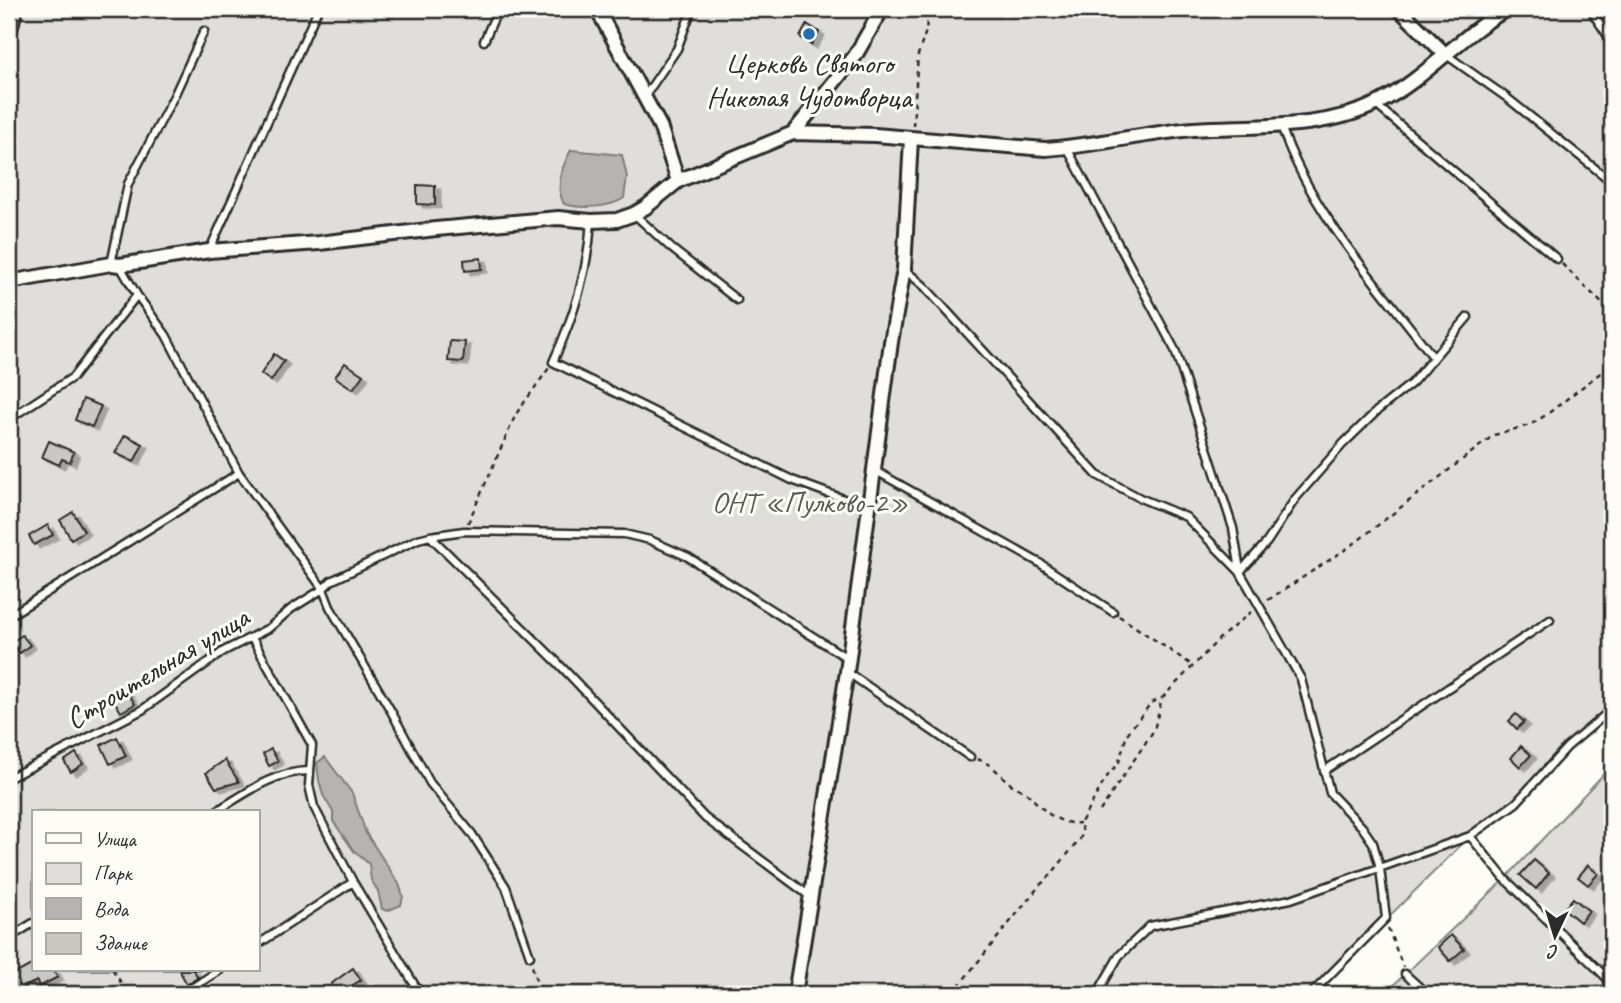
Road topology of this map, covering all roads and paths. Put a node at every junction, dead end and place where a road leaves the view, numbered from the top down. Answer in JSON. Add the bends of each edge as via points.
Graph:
{"nodes":[{"id":1,"x":19,"y":9,"type":"edge"},
{"id":2,"x":317,"y":9,"type":"edge"},
{"id":3,"x":498,"y":9,"type":"edge"},
{"id":4,"x":597,"y":9,"type":"edge"},
{"id":5,"x":692,"y":9,"type":"edge"},
{"id":6,"x":882,"y":9,"type":"edge"},
{"id":7,"x":928,"y":9,"type":"edge"},
{"id":8,"x":1399,"y":9,"type":"edge"},
{"id":9,"x":1507,"y":9,"type":"edge"},
{"id":10,"x":1590,"y":9,"type":"edge"},
{"id":11,"x":204,"y":31,"type":"dead end"},
{"id":12,"x":484,"y":41,"type":"dead end"},
{"id":13,"x":1612,"y":42,"type":"edge"},
{"id":14,"x":9,"y":48,"type":"edge"},
{"id":15,"x":1445,"y":54,"type":"junction"},
{"id":16,"x":645,"y":96,"type":"junction"},
{"id":17,"x":1375,"y":104,"type":"junction"},
{"id":18,"x":1281,"y":125,"type":"junction"},
{"id":19,"x":793,"y":134,"type":"junction"},
{"id":20,"x":911,"y":139,"type":"junction"},
{"id":21,"x":1067,"y":148,"type":"junction"},
{"id":22,"x":678,"y":181,"type":"junction"},
{"id":23,"x":1612,"y":182,"type":"edge"},
{"id":24,"x":634,"y":214,"type":"junction"},
{"id":25,"x":591,"y":221,"type":"junction"},
{"id":26,"x":209,"y":251,"type":"junction"},
{"id":27,"x":1558,"y":259,"type":"joint"},
{"id":28,"x":115,"y":265,"type":"junction"},
{"id":29,"x":904,"y":269,"type":"junction"},
{"id":30,"x":9,"y":282,"type":"edge"},
{"id":31,"x":137,"y":295,"type":"junction"},
{"id":32,"x":737,"y":300,"type":"dead end"},
{"id":33,"x":1612,"y":313,"type":"edge"},
{"id":34,"x":1468,"y":317,"type":"dead end"},
{"id":35,"x":1433,"y":357,"type":"junction"},
{"id":36,"x":553,"y":362,"type":"junction"},
{"id":37,"x":1612,"y":364,"type":"edge"},
{"id":38,"x":9,"y":419,"type":"edge"},
{"id":39,"x":874,"y":470,"type":"junction"},
{"id":40,"x":239,"y":473,"type":"junction"},
{"id":41,"x":868,"y":508,"type":"junction"},
{"id":42,"x":464,"y":531,"type":"junction"},
{"id":43,"x":430,"y":536,"type":"junction"},
{"id":44,"x":1240,"y":572,"type":"junction"},
{"id":45,"x":323,"y":589,"type":"junction"},
{"id":46,"x":1261,"y":605,"type":"junction"},
{"id":47,"x":1113,"y":612,"type":"joint"},
{"id":48,"x":9,"y":616,"type":"edge"},
{"id":49,"x":1550,"y":620,"type":"dead end"},
{"id":50,"x":252,"y":638,"type":"junction"},
{"id":51,"x":848,"y":665,"type":"junction"},
{"id":52,"x":1192,"y":665,"type":"junction"},
{"id":53,"x":1162,"y":698,"type":"junction"},
{"id":54,"x":1612,"y":709,"type":"edge"},
{"id":55,"x":970,"y":757,"type":"joint"},
{"id":56,"x":308,"y":771,"type":"junction"},
{"id":57,"x":1324,"y":771,"type":"junction"},
{"id":58,"x":9,"y":778,"type":"edge"},
{"id":59,"x":218,"y":810,"type":"edge"},
{"id":60,"x":1100,"y":811,"type":"dead end"},
{"id":61,"x":1080,"y":824,"type":"junction"},
{"id":62,"x":1470,"y":836,"type":"junction"},
{"id":63,"x":1380,"y":868,"type":"junction"},
{"id":64,"x":353,"y":882,"type":"junction"},
{"id":65,"x":812,"y":897,"type":"junction"},
{"id":66,"x":1386,"y":918,"type":"junction"},
{"id":67,"x":32,"y":924,"type":"edge"},
{"id":68,"x":9,"y":938,"type":"edge"},
{"id":69,"x":259,"y":944,"type":"edge"},
{"id":70,"x":530,"y":956,"type":"joint"},
{"id":71,"x":114,"y":972,"type":"edge"},
{"id":72,"x":217,"y":972,"type":"edge"},
{"id":73,"x":1405,"y":974,"type":"joint"},
{"id":74,"x":1612,"y":983,"type":"edge"},
{"id":75,"x":128,"y":994,"type":"edge"},
{"id":76,"x":182,"y":994,"type":"edge"},
{"id":77,"x":420,"y":994,"type":"edge"},
{"id":78,"x":546,"y":994,"type":"edge"},
{"id":79,"x":795,"y":994,"type":"edge"},
{"id":80,"x":952,"y":994,"type":"edge"},
{"id":81,"x":1097,"y":994,"type":"edge"},
{"id":82,"x":1311,"y":994,"type":"edge"},
{"id":83,"x":1427,"y":994,"type":"edge"}],
"edges":[{"from":1,"to":14,"type":"lane"},
{"from":2,"to":26,"type":"lane"},
{"from":3,"to":12,"type":"lane"},
{"from":4,"to":16,"type":"street"},
{"from":5,"to":16,"type":"lane","via":[[677,49]]},
{"from":6,"to":19,"type":"street","via":[[855,56]]},
{"from":7,"to":20,"type":"path","via":[[918,55]]},
{"from":8,"to":15,"type":"street"},
{"from":9,"to":15,"type":"street"},
{"from":10,"to":13,"type":"lane"},
{"from":11,"to":28,"type":"lane","via":[[128,184]]},
{"from":15,"to":17,"type":"street"},
{"from":15,"to":23,"type":"lane"},
{"from":16,"to":22,"type":"street"},
{"from":17,"to":18,"type":"street","via":[[1346,115]]},
{"from":17,"to":27,"type":"lane"},
{"from":18,"to":21,"type":"street","via":[[1194,129]]},
{"from":18,"to":35,"type":"lane","via":[[1292,157],[1331,225]]},
{"from":19,"to":20,"type":"street"},
{"from":19,"to":22,"type":"street"},
{"from":20,"to":21,"type":"street"},
{"from":20,"to":29,"type":"street"},
{"from":21,"to":44,"type":"lane","via":[[1175,350],[1233,528]]},
{"from":22,"to":24,"type":"street"},
{"from":24,"to":25,"type":"street"},
{"from":24,"to":32,"type":"lane"},
{"from":25,"to":26,"type":"street","via":[[558,218]]},
{"from":25,"to":36,"type":"lane","via":[[583,283]]},
{"from":26,"to":28,"type":"street"},
{"from":27,"to":33,"type":"path"},
{"from":28,"to":30,"type":"street"},
{"from":28,"to":31,"type":"lane"},
{"from":29,"to":39,"type":"street"},
{"from":29,"to":44,"type":"lane","via":[[1097,475],[1186,517]]},
{"from":31,"to":38,"type":"lane","via":[[73,377]]},
{"from":31,"to":40,"type":"lane","via":[[166,335]]},
{"from":34,"to":35,"type":"lane"},
{"from":35,"to":44,"type":"lane","via":[[1412,383],[1343,444]]},
{"from":36,"to":41,"type":"lane","via":[[792,480]]},
{"from":36,"to":42,"type":"path","via":[[516,414]]},
{"from":37,"to":46,"type":"path","via":[[1530,425],[1494,435],[1359,539]]},
{"from":39,"to":41,"type":"street"},
{"from":39,"to":47,"type":"lane","via":[[1038,562]]},
{"from":40,"to":45,"type":"lane"},
{"from":40,"to":48,"type":"lane"},
{"from":41,"to":51,"type":"street"},
{"from":42,"to":43,"type":"lane","name":"Строительная улица"},
{"from":42,"to":51,"type":"lane","name":"Строительная улица","via":[[624,534],[650,540],[688,558]]},
{"from":43,"to":45,"type":"lane","name":"Строительная улица","via":[[343,575]]},
{"from":43,"to":65,"type":"lane","via":[[705,818]]},
{"from":44,"to":46,"type":"lane"},
{"from":45,"to":50,"type":"lane","name":"Строительная улица"},
{"from":45,"to":70,"type":"lane","via":[[430,783],[472,834],[506,887]]},
{"from":46,"to":52,"type":"path"},
{"from":46,"to":57,"type":"lane","via":[[1301,679]]},
{"from":47,"to":52,"type":"path"},
{"from":49,"to":57,"type":"lane"},
{"from":50,"to":56,"type":"lane","via":[[312,745]]},
{"from":50,"to":58,"type":"lane","name":"Строительная улица","via":[[224,651],[142,710]]},
{"from":51,"to":55,"type":"lane","name":"Строительная улица"},
{"from":51,"to":65,"type":"street"},
{"from":52,"to":53,"type":"path"},
{"from":53,"to":60,"type":"path","via":[[1154,730]]},
{"from":53,"to":61,"type":"path","via":[[1151,703],[1127,734],[1122,756]]},
{"from":54,"to":62,"type":"lane","via":[[1567,747],[1516,803]]},
{"from":55,"to":61,"type":"path","via":[[986,762],[1047,815]]},
{"from":56,"to":59,"type":"lane","via":[[271,779]]},
{"from":56,"to":64,"type":"lane","via":[[314,807]]},
{"from":57,"to":63,"type":"lane","via":[[1330,793],[1373,843]]},
{"from":61,"to":80,"type":"path","via":[[1080,839]]},
{"from":62,"to":63,"type":"lane"},
{"from":62,"to":74,"type":"lane","via":[[1505,879]]},
{"from":63,"to":66,"type":"lane"},
{"from":63,"to":81,"type":"lane","via":[[1291,899],[1150,926],[1119,956]]},
{"from":64,"to":69,"type":"lane"},
{"from":64,"to":77,"type":"lane"},
{"from":65,"to":79,"type":"street"},
{"from":66,"to":73,"type":"path"},
{"from":66,"to":82,"type":"lane"},
{"from":67,"to":68,"type":"lane"},
{"from":70,"to":78,"type":"path","via":[[536,980]]},
{"from":71,"to":75,"type":"path"},
{"from":72,"to":76,"type":"lane"},
{"from":73,"to":83,"type":"lane"}]}
